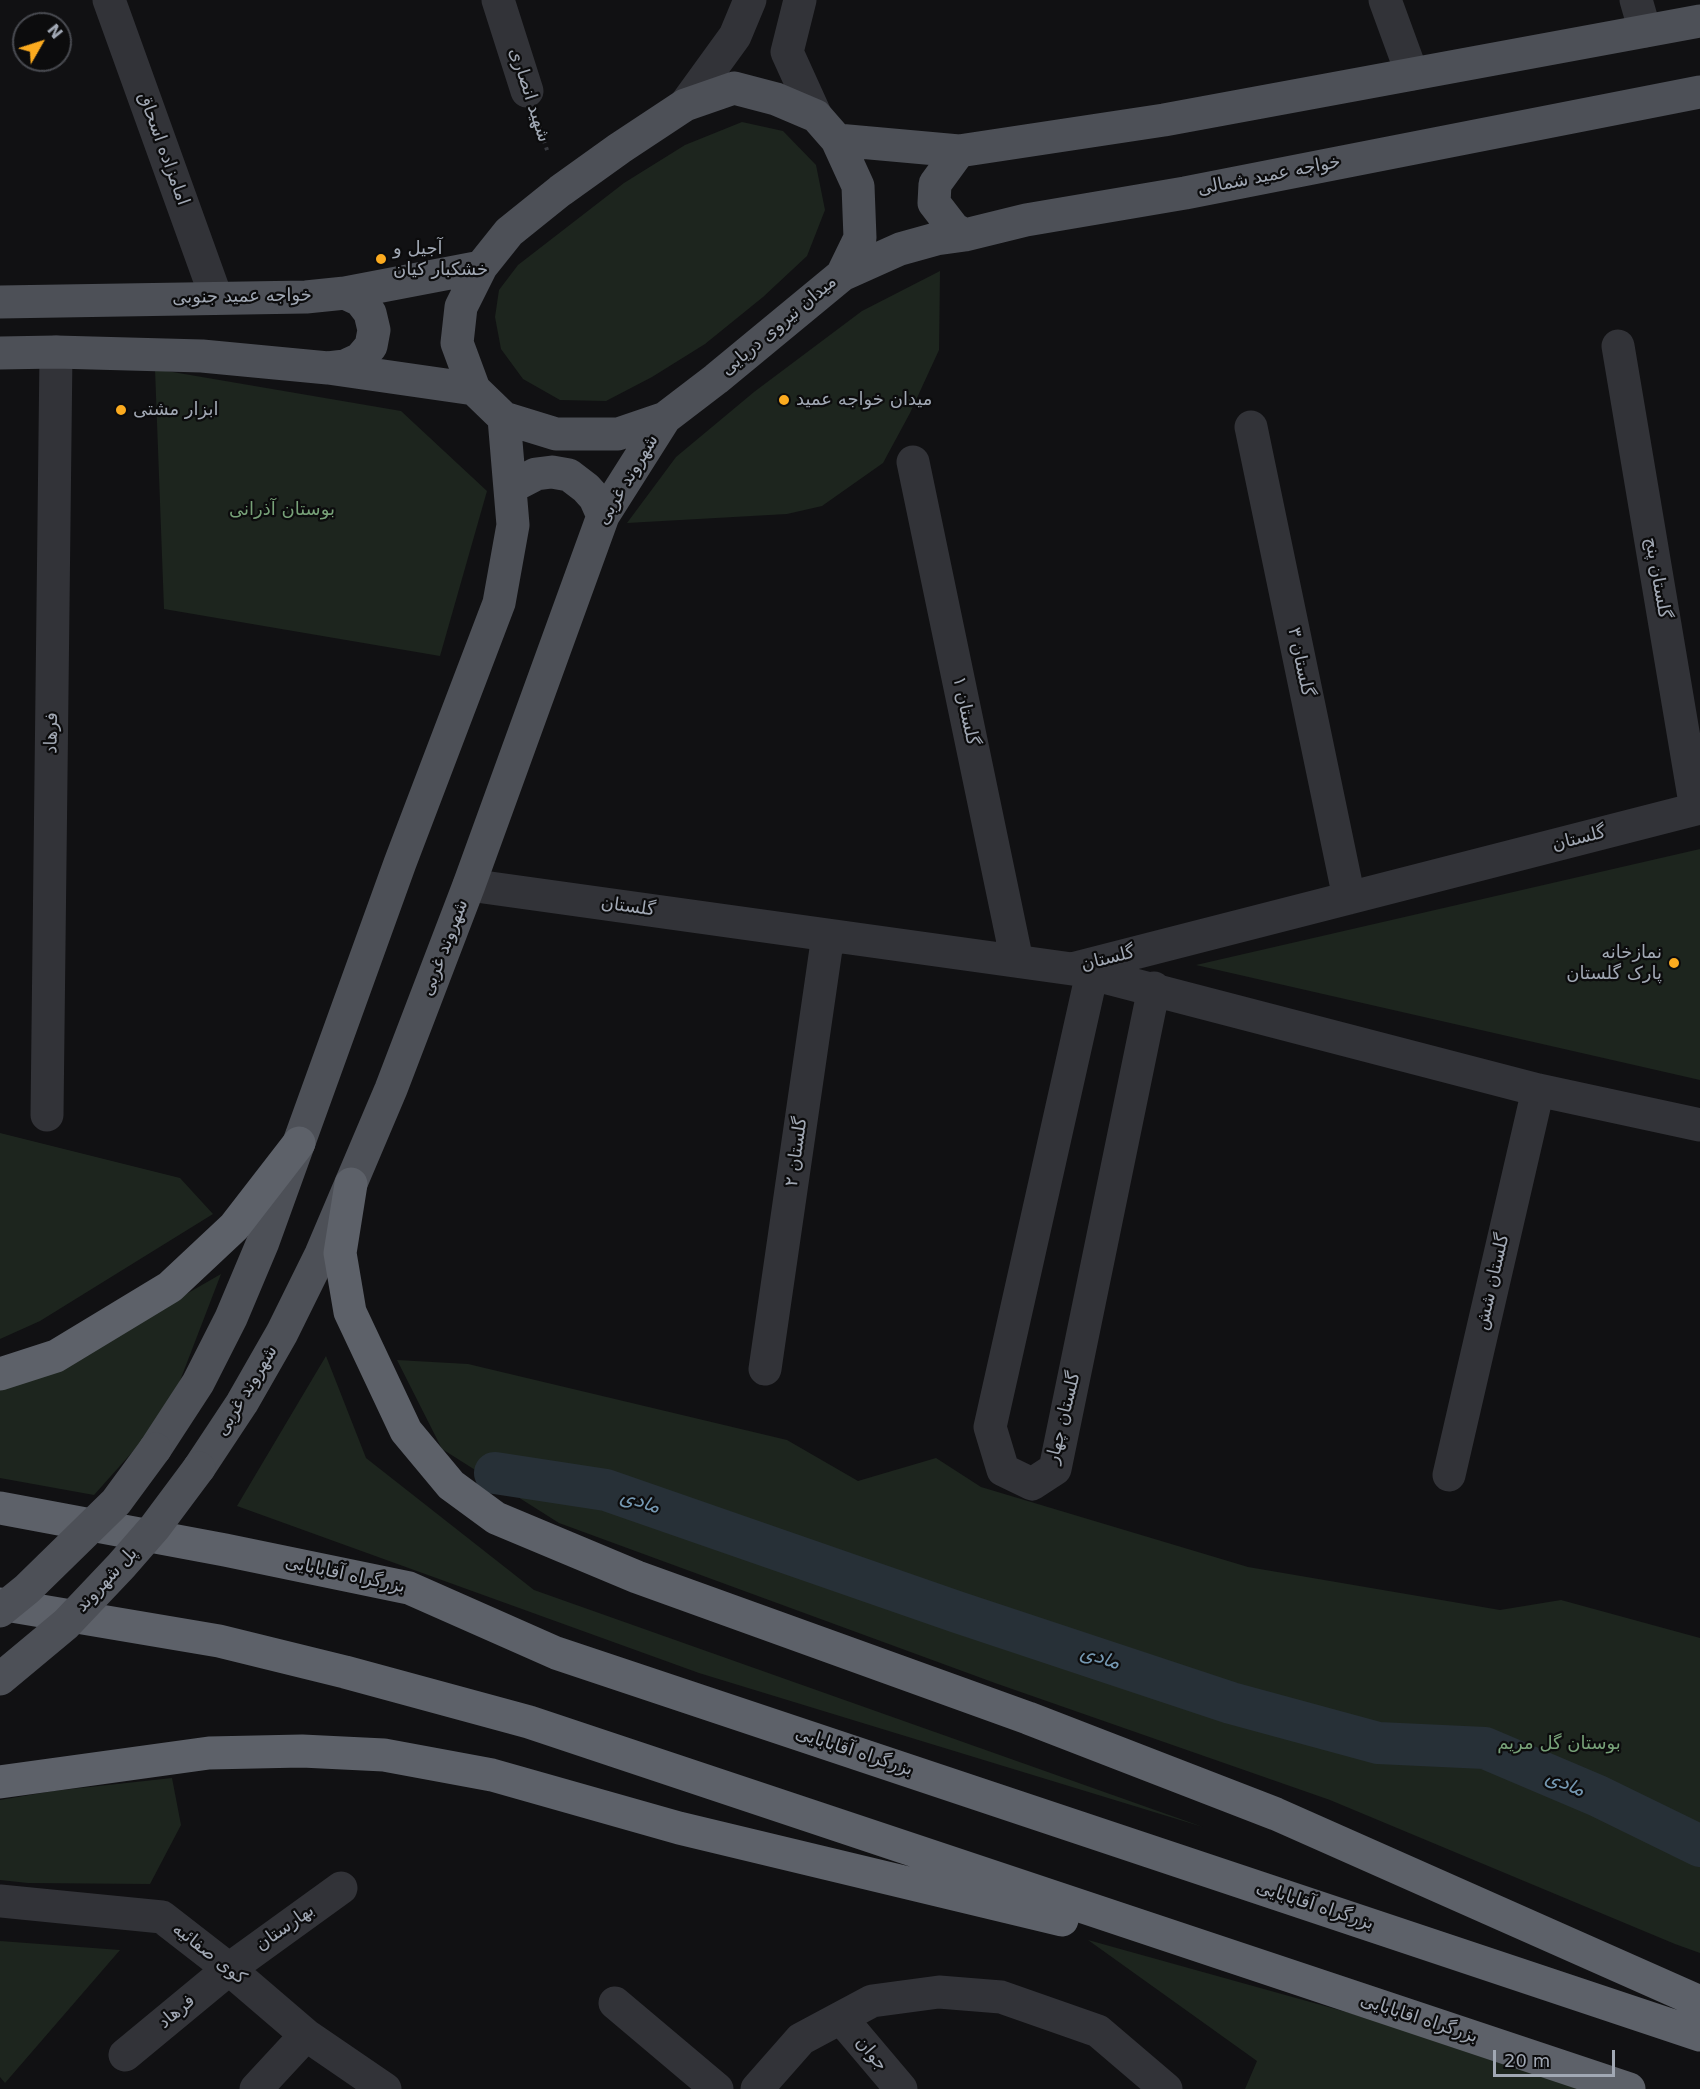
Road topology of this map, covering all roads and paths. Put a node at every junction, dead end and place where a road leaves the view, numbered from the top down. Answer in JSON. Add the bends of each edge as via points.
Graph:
{"nodes":[{"id":1,"x":110,"y":0,"type":"edge"},
{"id":2,"x":498,"y":0,"type":"edge"},
{"id":3,"x":750,"y":0,"type":"edge"},
{"id":4,"x":800,"y":0,"type":"edge"},
{"id":5,"x":1385,"y":0,"type":"edge"},
{"id":6,"x":1636,"y":0,"type":"edge"},
{"id":7,"x":1700,"y":21,"type":"edge"},
{"id":8,"x":1645,"y":32,"type":"junction"},
{"id":9,"x":1412,"y":74,"type":"junction"},
{"id":10,"x":527,"y":91,"type":"joint"},
{"id":11,"x":1700,"y":92,"type":"edge"},
{"id":12,"x":685,"y":105,"type":"junction"},
{"id":13,"x":816,"y":116,"type":"junction"},
{"id":14,"x":837,"y":140,"type":"junction"},
{"id":15,"x":959,"y":151,"type":"junction"},
{"id":16,"x":560,"y":191,"type":"junction"},
{"id":17,"x":965,"y":235,"type":"junction"},
{"id":18,"x":481,"y":267,"type":"junction"},
{"id":19,"x":842,"y":275,"type":"junction"},
{"id":20,"x":345,"y":293,"type":"junction"},
{"id":21,"x":216,"y":297,"type":"junction"},
{"id":22,"x":0,"y":302,"type":"edge"},
{"id":23,"x":1618,"y":346,"type":"dead end"},
{"id":24,"x":56,"y":352,"type":"junction"},
{"id":25,"x":0,"y":353,"type":"edge"},
{"id":26,"x":328,"y":368,"type":"junction"},
{"id":27,"x":474,"y":389,"type":"junction"},
{"id":28,"x":504,"y":418,"type":"junction"},
{"id":29,"x":665,"y":418,"type":"junction"},
{"id":30,"x":1251,"y":427,"type":"dead end"},
{"id":31,"x":913,"y":462,"type":"dead end"},
{"id":32,"x":511,"y":487,"type":"junction"},
{"id":33,"x":603,"y":516,"type":"junction"},
{"id":34,"x":1698,"y":809,"type":"edge"},
{"id":35,"x":469,"y":885,"type":"junction"},
{"id":36,"x":1349,"y":898,"type":"junction"},
{"id":37,"x":828,"y":935,"type":"junction"},
{"id":38,"x":1017,"y":961,"type":"junction"},
{"id":39,"x":1082,"y":971,"type":"junction"},
{"id":40,"x":1154,"y":988,"type":"junction"},
{"id":41,"x":1538,"y":1089,"type":"junction"},
{"id":42,"x":47,"y":1115,"type":"dead end"},
{"id":43,"x":1700,"y":1125,"type":"edge"},
{"id":44,"x":299,"y":1143,"type":"junction"},
{"id":45,"x":351,"y":1184,"type":"junction"},
{"id":46,"x":765,"y":1369,"type":"dead end"},
{"id":47,"x":0,"y":1374,"type":"edge"},
{"id":48,"x":199,"y":1468,"type":"joint"},
{"id":49,"x":1449,"y":1475,"type":"dead end"},
{"id":50,"x":0,"y":1508,"type":"edge"},
{"id":51,"x":0,"y":1604,"type":"edge"},
{"id":52,"x":0,"y":1611,"type":"edge"},
{"id":53,"x":0,"y":1679,"type":"edge"},
{"id":54,"x":0,"y":1782,"type":"edge"},
{"id":55,"x":341,"y":1888,"type":"dead end"},
{"id":56,"x":0,"y":1901,"type":"edge"},
{"id":57,"x":228,"y":1968,"type":"junction"},
{"id":58,"x":1277,"y":1971,"type":"junction"},
{"id":59,"x":1700,"y":2002,"type":"edge"},
{"id":60,"x":615,"y":2003,"type":"dead end"},
{"id":61,"x":841,"y":2018,"type":"junction"},
{"id":62,"x":306,"y":2035,"type":"junction"},
{"id":63,"x":1700,"y":2035,"type":"edge"},
{"id":64,"x":125,"y":2055,"type":"dead end"},
{"id":65,"x":256,"y":2089,"type":"edge"},
{"id":66,"x":386,"y":2089,"type":"edge"},
{"id":67,"x":717,"y":2089,"type":"edge"},
{"id":68,"x":757,"y":2089,"type":"edge"},
{"id":69,"x":901,"y":2089,"type":"edge"},
{"id":70,"x":1166,"y":2089,"type":"edge"},
{"id":71,"x":1629,"y":2089,"type":"edge"}],
"edges":[{"from":1,"to":21,"type":"street","name":"امامزاده اسحاق"},
{"from":2,"to":10,"type":"street","name":"شهید انصاری"},
{"from":3,"to":12,"type":"street","via":[[735,36]]},
{"from":4,"to":13,"type":"street","via":[[786,52]]},
{"from":5,"to":9,"type":"street"},
{"from":6,"to":8,"type":"street"},
{"from":7,"to":8,"type":"main road"},
{"from":8,"to":9,"type":"main road"},
{"from":9,"to":15,"type":"main road","via":[[1164,120]]},
{"from":10,"to":16,"type":"path","name":"شهید انصاری"},
{"from":11,"to":17,"type":"main road","name":"خواجه عمید شمالی","via":[[1185,193],[1026,220]]},
{"from":12,"to":13,"type":"main road","name":"میدان نیروی دریایی","via":[[734,88],[776,99]]},
{"from":12,"to":16,"type":"main road","name":"میدان نیروی دریایی"},
{"from":13,"to":14,"type":"main road","name":"میدان نیروی دریایی"},
{"from":14,"to":15,"type":"main road"},
{"from":14,"to":19,"type":"main road","name":"میدان نیروی دریایی","via":[[858,186],[860,238]]},
{"from":15,"to":17,"type":"main road","via":[[934,184],[934,203],[954,229]]},
{"from":16,"to":18,"type":"main road","name":"میدان نیروی دریایی","via":[[509,232]]},
{"from":17,"to":19,"type":"main road","name":"خواجه عمید شمالی","via":[[900,249]]},
{"from":18,"to":20,"type":"main road","name":"خواجه عمید جنوبی"},
{"from":18,"to":27,"type":"main road","name":"میدان نیروی دریایی","via":[[461,307],[457,343]]},
{"from":19,"to":29,"type":"main road","name":"میدان نیروی دریایی"},
{"from":20,"to":21,"type":"main road","name":"خواجه عمید جنوبی"},
{"from":20,"to":26,"type":"main road","via":[[360,300],[370,314],[374,330],[370,346],[360,359]]},
{"from":21,"to":22,"type":"main road","name":"خواجه عمید جنوبی"},
{"from":23,"to":34,"type":"street","name":"گلستان پنج"},
{"from":24,"to":25,"type":"main road"},
{"from":24,"to":26,"type":"main road","via":[[202,356]]},
{"from":24,"to":42,"type":"street","name":"فرهاد"},
{"from":26,"to":27,"type":"main road"},
{"from":27,"to":28,"type":"main road","name":"میدان نیروی دریایی"},
{"from":28,"to":29,"type":"main road","name":"میدان نیروی دریایی","via":[[556,434],[618,434]]},
{"from":28,"to":32,"type":"main road"},
{"from":29,"to":33,"type":"main road","name":"شهروند غربی"},
{"from":30,"to":36,"type":"street","name":"گلستان ۳"},
{"from":31,"to":38,"type":"street","name":"گلستان ۱"},
{"from":32,"to":33,"type":"main road","via":[[536,474],[569,475],[595,498]]},
{"from":32,"to":44,"type":"main road","via":[[513,525],[499,603]]},
{"from":33,"to":35,"type":"main road","name":"شهروند غربی"},
{"from":34,"to":36,"type":"street","name":"گلستان"},
{"from":35,"to":37,"type":"street","name":"گلستان"},
{"from":35,"to":45,"type":"main road","name":"شهروند غربی"},
{"from":36,"to":39,"type":"street","name":"گلستان"},
{"from":37,"to":38,"type":"street","name":"گلستان"},
{"from":37,"to":46,"type":"street","name":"گلستان ۲"},
{"from":38,"to":39,"type":"street","name":"گلستان"},
{"from":39,"to":40,"type":"street"},
{"from":39,"to":40,"type":"street","name":"گلستان چهار","via":[[990,1427],[1003,1470],[1032,1484],[1055,1469]]},
{"from":40,"to":41,"type":"street"},
{"from":41,"to":43,"type":"street"},
{"from":41,"to":49,"type":"street","name":"گلستان شش"},
{"from":44,"to":47,"type":"highway","via":[[234,1227],[170,1287],[56,1356]]},
{"from":44,"to":52,"type":"main road","bridge":true,"via":[[263,1242],[198,1383],[116,1502]]},
{"from":45,"to":48,"type":"main road","name":"شهروند غربی","via":[[282,1333]]},
{"from":45,"to":59,"type":"highway","via":[[340,1253],[350,1312],[406,1431],[451,1485],[496,1518],[637,1577],[1028,1718],[1276,1814]]},
{"from":48,"to":53,"type":"main road","name":"پل شهروند","bridge":true,"via":[[121,1566],[66,1624]]},
{"from":50,"to":63,"type":"highway","name":"بزرگراه آقابابایی","via":[[409,1588],[556,1653]]},
{"from":51,"to":58,"type":"highway","via":[[219,1641],[529,1722]]},
{"from":54,"to":58,"type":"highway","via":[[209,1753],[302,1751],[384,1755],[492,1775],[679,1828]]},
{"from":55,"to":57,"type":"street","name":"بهارستان"},
{"from":56,"to":57,"type":"street","name":"کوی صفائیه","via":[[162,1917]]},
{"from":57,"to":62,"type":"street","name":"کوی صفائیه"},
{"from":57,"to":64,"type":"street","name":"فرهاد"},
{"from":58,"to":71,"type":"highway","name":"بزرگراه اقابابایی"},
{"from":60,"to":67,"type":"street"},
{"from":61,"to":68,"type":"street","via":[[801,2039]]},
{"from":61,"to":69,"type":"street","name":"جوان"},
{"from":61,"to":70,"type":"street","via":[[872,2001],[939,1992],[1001,1997],[1098,2031]]},
{"from":62,"to":65,"type":"street"},
{"from":62,"to":66,"type":"street","name":"کوی صفائیه"}]}
